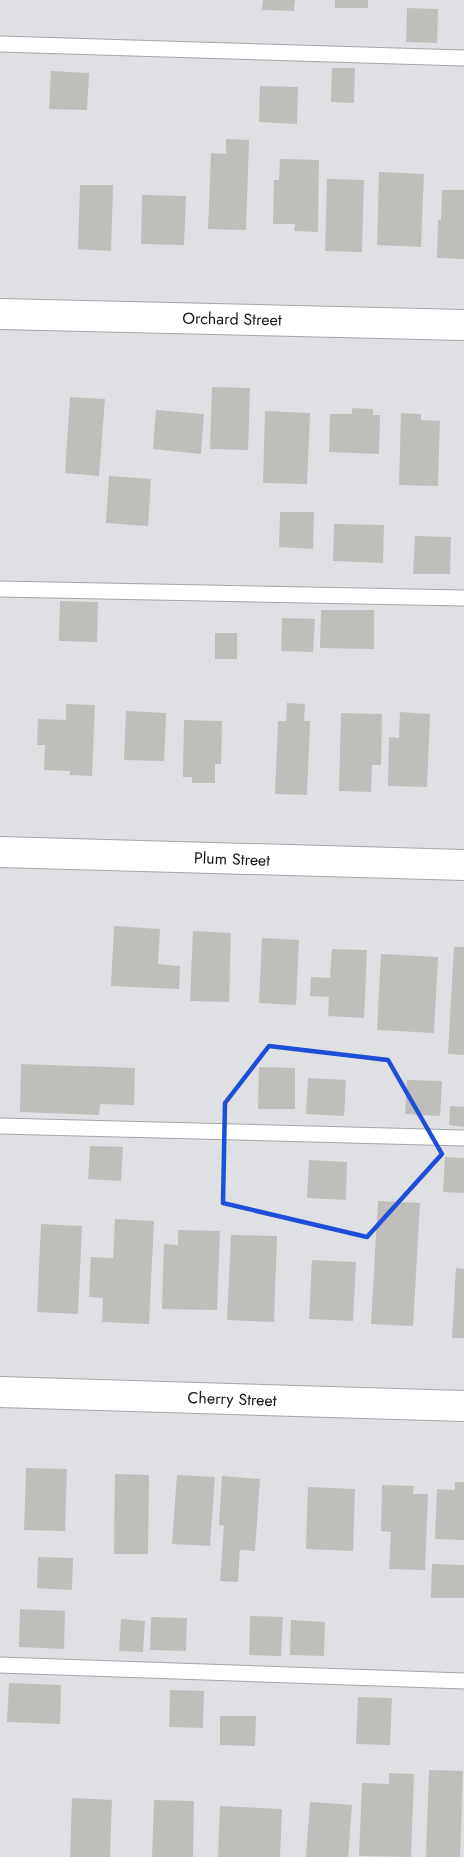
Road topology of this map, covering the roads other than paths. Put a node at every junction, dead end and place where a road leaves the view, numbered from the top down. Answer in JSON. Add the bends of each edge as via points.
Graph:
{"nodes":[{"id":1,"x":0,"y":44,"type":"edge"},
{"id":2,"x":464,"y":58,"type":"edge"},
{"id":3,"x":0,"y":314,"type":"edge"},
{"id":4,"x":464,"y":325,"type":"edge"},
{"id":5,"x":0,"y":589,"type":"edge"},
{"id":6,"x":464,"y":598,"type":"edge"},
{"id":7,"x":0,"y":852,"type":"edge"},
{"id":8,"x":464,"y":865,"type":"edge"},
{"id":9,"x":0,"y":1126,"type":"edge"},
{"id":10,"x":464,"y":1138,"type":"edge"},
{"id":11,"x":0,"y":1392,"type":"edge"},
{"id":12,"x":464,"y":1406,"type":"edge"},
{"id":13,"x":0,"y":1665,"type":"edge"},
{"id":14,"x":464,"y":1681,"type":"edge"}],
"edges":[{"from":1,"to":2,"type":"lane"},
{"from":3,"to":4,"type":"street","name":"Orchard Street"},
{"from":5,"to":6,"type":"lane"},
{"from":7,"to":8,"type":"street","name":"Plum Street"},
{"from":9,"to":10,"type":"lane"},
{"from":11,"to":12,"type":"street","name":"Cherry Street"},
{"from":13,"to":14,"type":"lane"}]}
